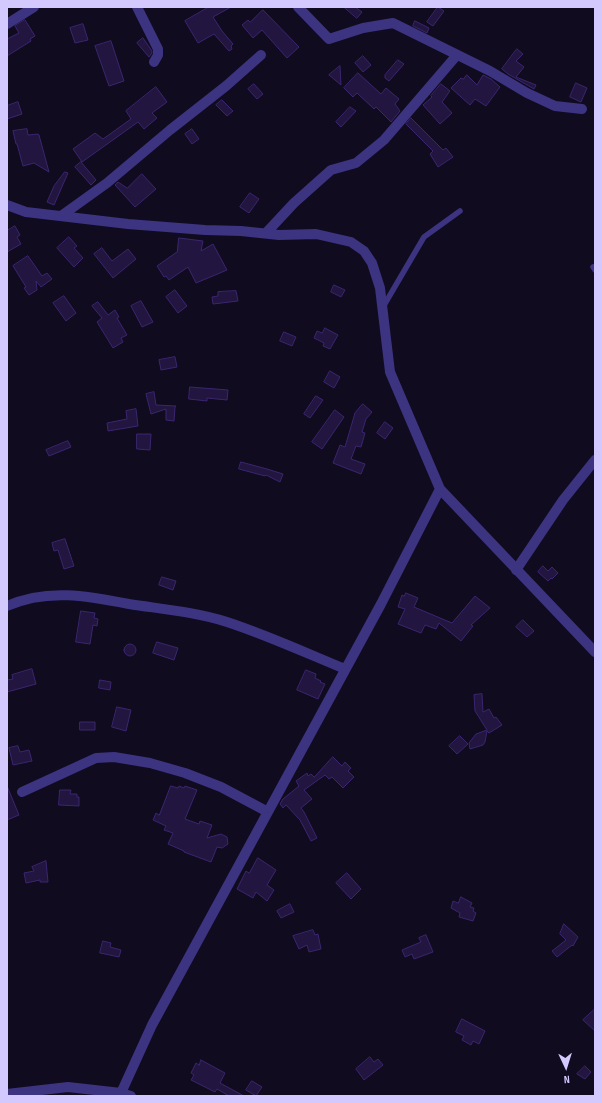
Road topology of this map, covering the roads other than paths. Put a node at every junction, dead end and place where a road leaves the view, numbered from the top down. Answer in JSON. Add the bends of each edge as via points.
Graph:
{"nodes":[{"id":1,"x":34,"y":7,"type":"edge"},
{"id":2,"x":136,"y":7,"type":"edge"},
{"id":3,"x":298,"y":7,"type":"edge"},
{"id":4,"x":7,"y":24,"type":"edge"},
{"id":5,"x":261,"y":55,"type":"dead end"},
{"id":6,"x":457,"y":55,"type":"junction"},
{"id":7,"x":154,"y":62,"type":"dead end"},
{"id":8,"x":582,"y":109,"type":"dead end"},
{"id":9,"x":7,"y":205,"type":"edge"},
{"id":10,"x":460,"y":211,"type":"dead end"},
{"id":11,"x":61,"y":216,"type":"junction"},
{"id":12,"x":266,"y":233,"type":"junction"},
{"id":13,"x":382,"y":308,"type":"junction"},
{"id":14,"x":595,"y":460,"type":"edge"},
{"id":15,"x":440,"y":489,"type":"junction"},
{"id":16,"x":516,"y":570,"type":"junction"},
{"id":17,"x":7,"y":606,"type":"edge"},
{"id":18,"x":595,"y":652,"type":"edge"},
{"id":19,"x":345,"y":669,"type":"junction"},
{"id":20,"x":22,"y":792,"type":"dead end"},
{"id":21,"x":268,"y":812,"type":"junction"},
{"id":22,"x":121,"y":1093,"type":"junction"},
{"id":23,"x":7,"y":1094,"type":"edge"},
{"id":24,"x":131,"y":1096,"type":"edge"}],
"edges":[{"from":1,"to":4,"type":"street"},
{"from":2,"to":7,"type":"street","via":[[158,49]]},
{"from":3,"to":6,"type":"street","via":[[329,39],[364,28],[394,23]]},
{"from":5,"to":11,"type":"street","via":[[107,184]]},
{"from":6,"to":8,"type":"street","via":[[555,106]]},
{"from":6,"to":12,"type":"street","via":[[384,140],[356,163],[331,170],[294,203]]},
{"from":9,"to":11,"type":"street","via":[[26,212]]},
{"from":10,"to":13,"type":"lane","via":[[424,237]]},
{"from":11,"to":12,"type":"street","via":[[128,224]]},
{"from":12,"to":13,"type":"street","via":[[316,234],[351,242],[364,251],[372,263],[380,288]]},
{"from":13,"to":15,"type":"street","via":[[390,372]]},
{"from":14,"to":16,"type":"street","via":[[563,500]]},
{"from":15,"to":16,"type":"street"},
{"from":15,"to":19,"type":"street"},
{"from":16,"to":18,"type":"street"},
{"from":17,"to":19,"type":"street","via":[[25,600],[68,594],[162,608],[226,621]]},
{"from":19,"to":21,"type":"street"},
{"from":20,"to":21,"type":"street","via":[[96,758],[114,757],[150,763],[185,773],[221,787]]},
{"from":21,"to":22,"type":"street","via":[[152,1025]]},
{"from":22,"to":23,"type":"street","via":[[68,1087]]},
{"from":22,"to":24,"type":"street"}]}
